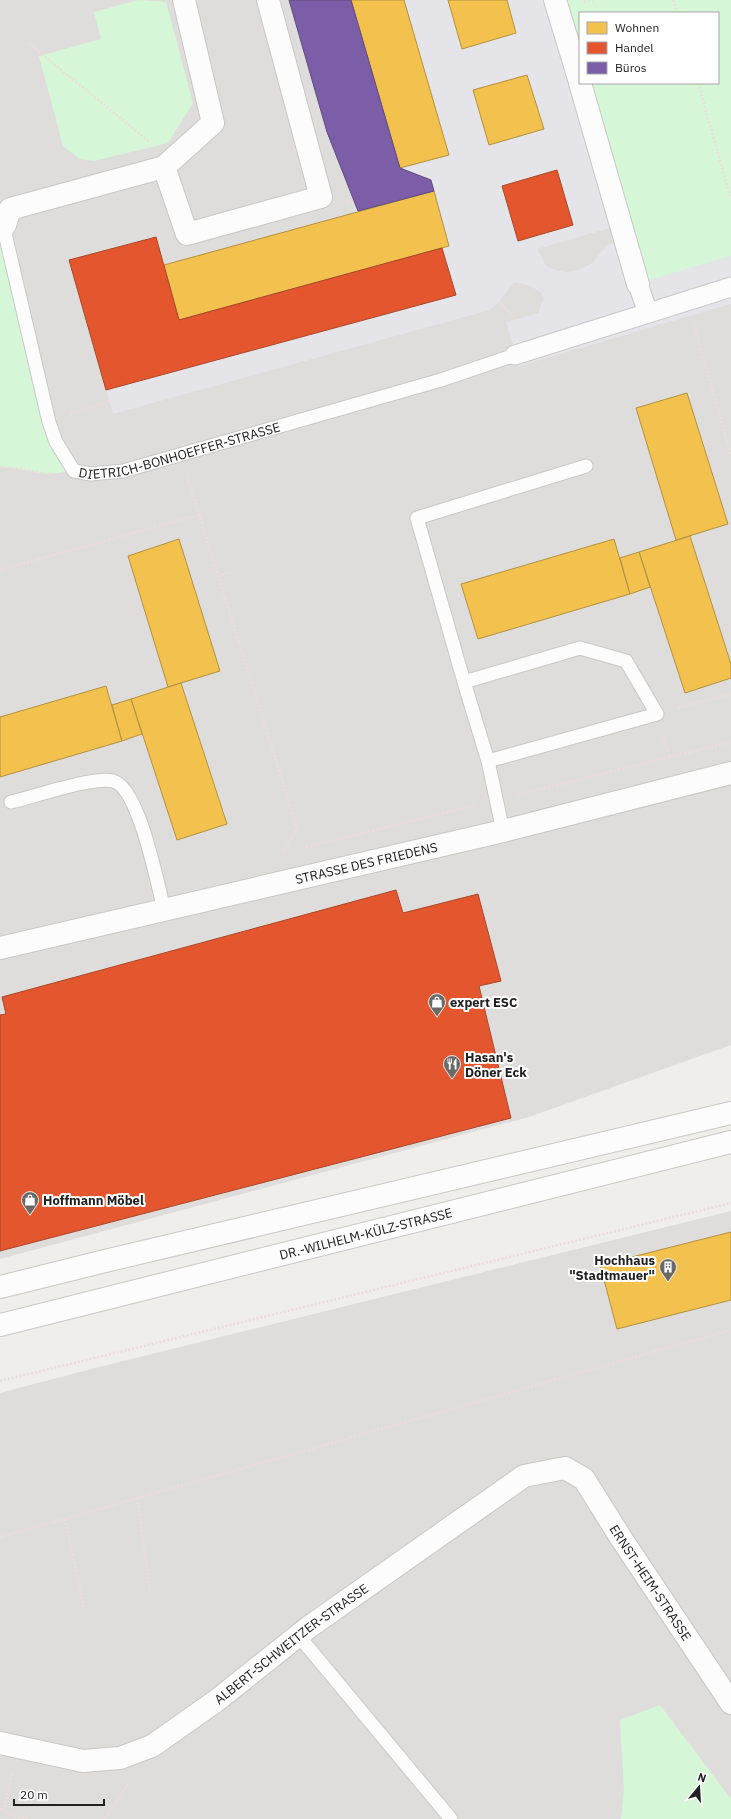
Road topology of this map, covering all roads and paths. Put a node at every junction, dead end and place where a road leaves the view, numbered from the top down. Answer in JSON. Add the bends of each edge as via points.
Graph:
{"nodes":[{"id":1,"x":184,"y":0,"type":"edge"},
{"id":2,"x":268,"y":0,"type":"edge"},
{"id":3,"x":556,"y":0,"type":"edge"},
{"id":4,"x":673,"y":0,"type":"edge"},
{"id":5,"x":677,"y":12,"type":"edge"},
{"id":6,"x":30,"y":44,"type":"dead end"},
{"id":7,"x":579,"y":79,"type":"edge"},
{"id":8,"x":581,"y":84,"type":"edge"},
{"id":9,"x":698,"y":84,"type":"edge"},
{"id":10,"x":168,"y":164,"type":"junction"},
{"id":11,"x":731,"y":198,"type":"edge"},
{"id":12,"x":5,"y":225,"type":"joint"},
{"id":13,"x":638,"y":284,"type":"joint"},
{"id":14,"x":731,"y":287,"type":"edge"},
{"id":15,"x":499,"y":302,"type":"dead end"},
{"id":16,"x":689,"y":309,"type":"junction"},
{"id":17,"x":648,"y":313,"type":"junction"},
{"id":18,"x":516,"y":319,"type":"dead end"},
{"id":19,"x":515,"y":355,"type":"joint"},
{"id":20,"x":110,"y":401,"type":"dead end"},
{"id":21,"x":49,"y":422,"type":"junction"},
{"id":22,"x":181,"y":454,"type":"junction"},
{"id":23,"x":731,"y":455,"type":"edge"},
{"id":24,"x":586,"y":466,"type":"dead end"},
{"id":25,"x":0,"y":467,"type":"edge"},
{"id":26,"x":74,"y":471,"type":"junction"},
{"id":27,"x":198,"y":515,"type":"junction"},
{"id":28,"x":0,"y":570,"type":"edge"},
{"id":29,"x":234,"y":572,"type":"dead end"},
{"id":30,"x":218,"y":576,"type":"junction"},
{"id":31,"x":464,"y":682,"type":"junction"},
{"id":32,"x":731,"y":694,"type":"edge"},
{"id":33,"x":657,"y":714,"type":"junction"},
{"id":34,"x":670,"y":757,"type":"dead end"},
{"id":35,"x":488,"y":761,"type":"junction"},
{"id":36,"x":731,"y":773,"type":"edge"},
{"id":37,"x":11,"y":802,"type":"dead end"},
{"id":38,"x":503,"y":830,"type":"junction"},
{"id":39,"x":276,"y":854,"type":"dead end"},
{"id":40,"x":164,"y":908,"type":"junction"},
{"id":41,"x":0,"y":948,"type":"edge"},
{"id":42,"x":731,"y":1112,"type":"edge"},
{"id":43,"x":731,"y":1142,"type":"edge"},
{"id":44,"x":731,"y":1203,"type":"edge"},
{"id":45,"x":0,"y":1288,"type":"edge"},
{"id":46,"x":0,"y":1326,"type":"edge"},
{"id":47,"x":731,"y":1330,"type":"edge"},
{"id":48,"x":0,"y":1381,"type":"edge"},
{"id":49,"x":565,"y":1468,"type":"joint"},
{"id":50,"x":137,"y":1498,"type":"junction"},
{"id":51,"x":65,"y":1519,"type":"junction"},
{"id":52,"x":0,"y":1537,"type":"edge"},
{"id":53,"x":150,"y":1590,"type":"dead end"},
{"id":54,"x":84,"y":1608,"type":"dead end"},
{"id":55,"x":298,"y":1635,"type":"junction"},
{"id":56,"x":731,"y":1703,"type":"edge"},
{"id":57,"x":9,"y":1745,"type":"edge"},
{"id":58,"x":0,"y":1809,"type":"edge"},
{"id":59,"x":4,"y":1811,"type":"junction"},
{"id":60,"x":28,"y":1819,"type":"edge"},
{"id":61,"x":451,"y":1819,"type":"edge"}],
"edges":[{"from":1,"to":10,"type":"street","name":"DIETRICH-BONHOEFFER-STRASSE","via":[[213,123]]},
{"from":2,"to":10,"type":"street","via":[[321,197],[187,234]]},
{"from":3,"to":7,"type":"street"},
{"from":4,"to":5,"type":"path"},
{"from":6,"to":10,"type":"path"},
{"from":8,"to":13,"type":"street"},
{"from":9,"to":11,"type":"path"},
{"from":10,"to":12,"type":"street","name":"DIETRICH-BONHOEFFER-STRASSE","via":[[10,209]]},
{"from":12,"to":21,"type":"lane","name":"DIETRICH-BONHOEFFER-STRASSE"},
{"from":13,"to":17,"type":"street"},
{"from":14,"to":16,"type":"street"},
{"from":15,"to":18,"type":"path"},
{"from":16,"to":17,"type":"street"},
{"from":16,"to":23,"type":"path"},
{"from":17,"to":19,"type":"street"},
{"from":19,"to":22,"type":"lane","name":"DIETRICH-BONHOEFFER-STRASSE","via":[[441,380]]},
{"from":20,"to":21,"type":"path"},
{"from":21,"to":26,"type":"lane","name":"DIETRICH-BONHOEFFER-STRASSE","via":[[56,442]]},
{"from":22,"to":26,"type":"lane","name":"DIETRICH-BONHOEFFER-STRASSE","via":[[115,473],[92,474]]},
{"from":22,"to":27,"type":"path"},
{"from":24,"to":31,"type":"lane","via":[[417,518]]},
{"from":25,"to":26,"type":"path","via":[[46,474]]},
{"from":27,"to":28,"type":"path"},
{"from":27,"to":30,"type":"path"},
{"from":29,"to":30,"type":"path"},
{"from":30,"to":39,"type":"path","via":[[297,828],[284,852]]},
{"from":31,"to":33,"type":"lane","via":[[580,648],[626,662]]},
{"from":31,"to":35,"type":"lane"},
{"from":32,"to":33,"type":"path"},
{"from":33,"to":34,"type":"path"},
{"from":33,"to":35,"type":"lane"},
{"from":35,"to":38,"type":"lane"},
{"from":36,"to":38,"type":"street","name":"STRASSE DES FRIEDENS"},
{"from":37,"to":40,"type":"lane","via":[[96,780],[114,781],[127,790],[139,814]]},
{"from":38,"to":40,"type":"street","name":"STRASSE DES FRIEDENS"},
{"from":40,"to":41,"type":"street","name":"STRASSE DES FRIEDENS"},
{"from":42,"to":45,"type":"street"},
{"from":43,"to":46,"type":"street","name":"DR.-WILHELM-KÜLZ-STRASSE"},
{"from":44,"to":48,"type":"path"},
{"from":47,"to":50,"type":"path"},
{"from":49,"to":55,"type":"street","name":"ALBERT-SCHWEITZER-STRASSE","via":[[524,1476]]},
{"from":49,"to":56,"type":"street","name":"ERNST-HEIM-STRASSE","via":[[584,1479]]},
{"from":50,"to":51,"type":"path"},
{"from":50,"to":53,"type":"path"},
{"from":51,"to":52,"type":"path"},
{"from":51,"to":54,"type":"path"},
{"from":55,"to":57,"type":"street","name":"ALBERT-SCHWEITZER-STRASSE","via":[[216,1701],[152,1746],[120,1758],[83,1761]]},
{"from":55,"to":61,"type":"lane"},
{"from":57,"to":59,"type":"path"},
{"from":58,"to":59,"type":"path"},
{"from":59,"to":60,"type":"path"}]}
